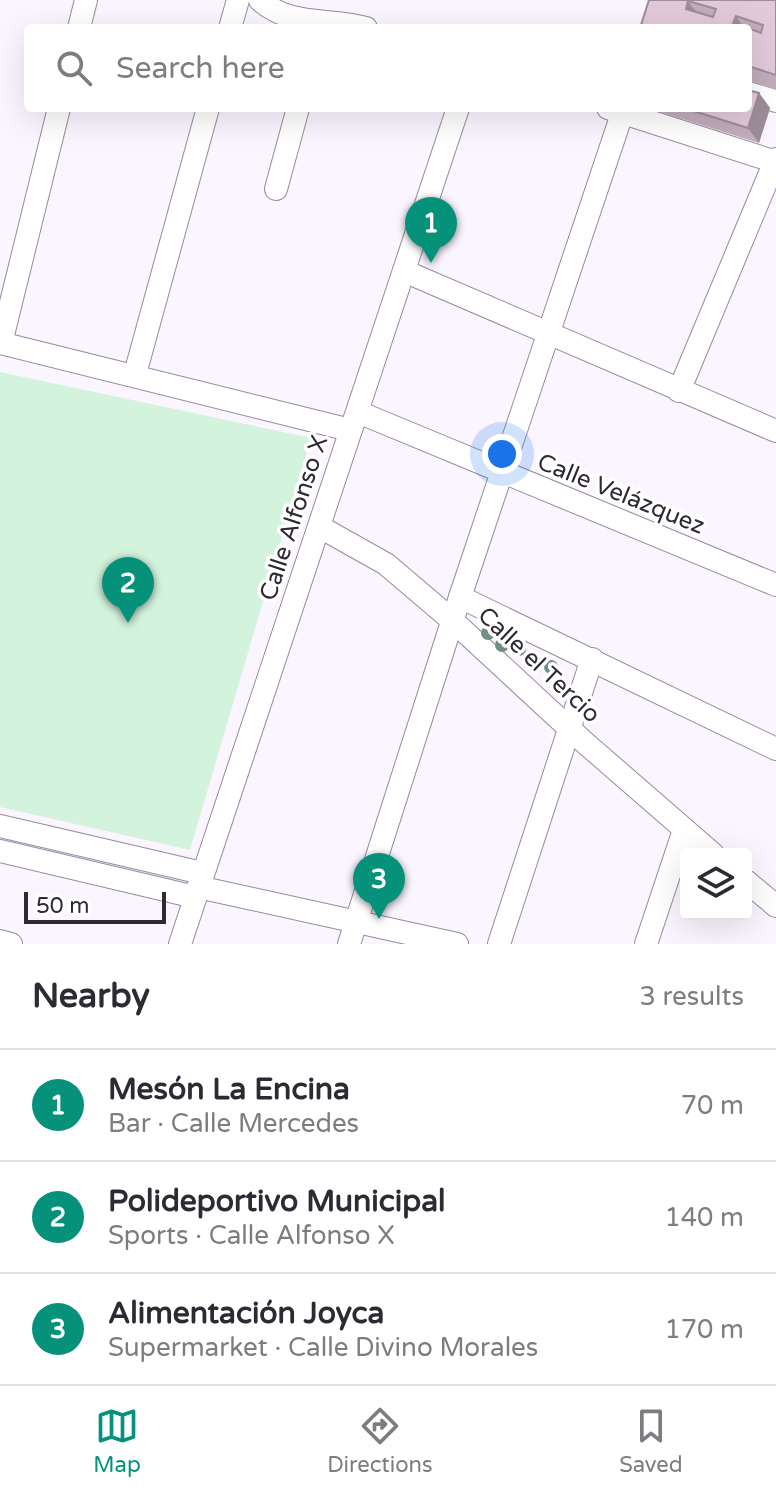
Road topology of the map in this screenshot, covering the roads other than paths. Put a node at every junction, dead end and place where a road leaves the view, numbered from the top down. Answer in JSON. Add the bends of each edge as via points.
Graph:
{"nodes":[{"id":1,"x":86,"y":0,"type":"edge"},
{"id":2,"x":238,"y":0,"type":"edge"},
{"id":3,"x":260,"y":0,"type":"edge"},
{"id":4,"x":80,"y":24,"type":"edge"},
{"id":5,"x":231,"y":24,"type":"edge"},
{"id":6,"x":317,"y":24,"type":"edge"},
{"id":7,"x":752,"y":94,"type":"edge"},
{"id":8,"x":776,"y":101,"type":"edge"},
{"id":9,"x":58,"y":112,"type":"edge"},
{"id":10,"x":207,"y":112,"type":"edge"},
{"id":11,"x":297,"y":112,"type":"edge"},
{"id":12,"x":457,"y":112,"type":"edge"},
{"id":13,"x":617,"y":112,"type":"edge"},
{"id":14,"x":624,"y":112,"type":"edge"},
{"id":15,"x":776,"y":161,"type":"edge"},
{"id":16,"x":276,"y":189,"type":"dead end"},
{"id":17,"x":404,"y":271,"type":"junction"},
{"id":18,"x":548,"y":333,"type":"junction"},
{"id":19,"x":0,"y":343,"type":"edge"},
{"id":20,"x":135,"y":374,"type":"junction"},
{"id":21,"x":679,"y":391,"type":"junction"},
{"id":22,"x":354,"y":421,"type":"junction"},
{"id":23,"x":776,"y":431,"type":"edge"},
{"id":24,"x":501,"y":473,"type":"junction"},
{"id":25,"x":320,"y":527,"type":"junction"},
{"id":26,"x":776,"y":585,"type":"edge"},
{"id":27,"x":460,"y":597,"type":"junction"},
{"id":28,"x":453,"y":621,"type":"junction"},
{"id":29,"x":592,"y":659,"type":"junction"},
{"id":30,"x":569,"y":729,"type":"junction"},
{"id":31,"x":776,"y":749,"type":"edge"},
{"id":32,"x":0,"y":826,"type":"edge"},
{"id":33,"x":684,"y":830,"type":"junction"},
{"id":34,"x":706,"y":848,"type":"edge"},
{"id":35,"x":0,"y":851,"type":"edge"},
{"id":36,"x":198,"y":885,"type":"junction"},
{"id":37,"x":752,"y":886,"type":"edge"},
{"id":38,"x":776,"y":906,"type":"edge"},
{"id":39,"x":356,"y":921,"type":"junction"},
{"id":40,"x":0,"y":941,"type":"edge"},
{"id":41,"x":11,"y":944,"type":"edge"},
{"id":42,"x":180,"y":944,"type":"edge"},
{"id":43,"x":349,"y":944,"type":"edge"},
{"id":44,"x":457,"y":944,"type":"edge"},
{"id":45,"x":499,"y":944,"type":"edge"},
{"id":46,"x":646,"y":944,"type":"edge"}],
"edges":[{"from":1,"to":4,"type":"street"},
{"from":2,"to":5,"type":"street"},
{"from":3,"to":6,"type":"street"},
{"from":7,"to":8,"type":"street"},
{"from":9,"to":19,"type":"street"},
{"from":10,"to":20,"type":"street"},
{"from":11,"to":16,"type":"street"},
{"from":12,"to":17,"type":"street","name":"Calle Alfonso X"},
{"from":13,"to":18,"type":"street"},
{"from":14,"to":15,"type":"street"},
{"from":15,"to":21,"type":"street"},
{"from":17,"to":18,"type":"street"},
{"from":17,"to":22,"type":"street","name":"Calle Alfonso X"},
{"from":18,"to":21,"type":"street"},
{"from":18,"to":24,"type":"street"},
{"from":19,"to":20,"type":"street","name":"Calle Velázquez"},
{"from":20,"to":22,"type":"street","name":"Calle Velázquez"},
{"from":21,"to":23,"type":"street"},
{"from":22,"to":24,"type":"street","name":"Calle Velázquez"},
{"from":22,"to":25,"type":"street","name":"Calle Alfonso X"},
{"from":24,"to":26,"type":"street","name":"Calle Velázquez"},
{"from":24,"to":27,"type":"street"},
{"from":25,"to":28,"type":"street","name":"Calle el Tercio","via":[[386,564]]},
{"from":25,"to":36,"type":"street","name":"Calle Alfonso X"},
{"from":27,"to":28,"type":"street"},
{"from":27,"to":29,"type":"street"},
{"from":28,"to":30,"type":"street","name":"Calle el Tercio"},
{"from":28,"to":39,"type":"street"},
{"from":29,"to":30,"type":"street"},
{"from":29,"to":31,"type":"street"},
{"from":30,"to":33,"type":"street","name":"Calle el Tercio"},
{"from":30,"to":45,"type":"street"},
{"from":32,"to":36,"type":"street"},
{"from":33,"to":34,"type":"street","name":"Calle el Tercio"},
{"from":33,"to":46,"type":"street"},
{"from":35,"to":36,"type":"street"},
{"from":36,"to":39,"type":"street"},
{"from":36,"to":42,"type":"street","name":"Calle Alfonso X"},
{"from":37,"to":38,"type":"street"},
{"from":39,"to":43,"type":"street"},
{"from":39,"to":44,"type":"street"},
{"from":40,"to":41,"type":"street"}]}
